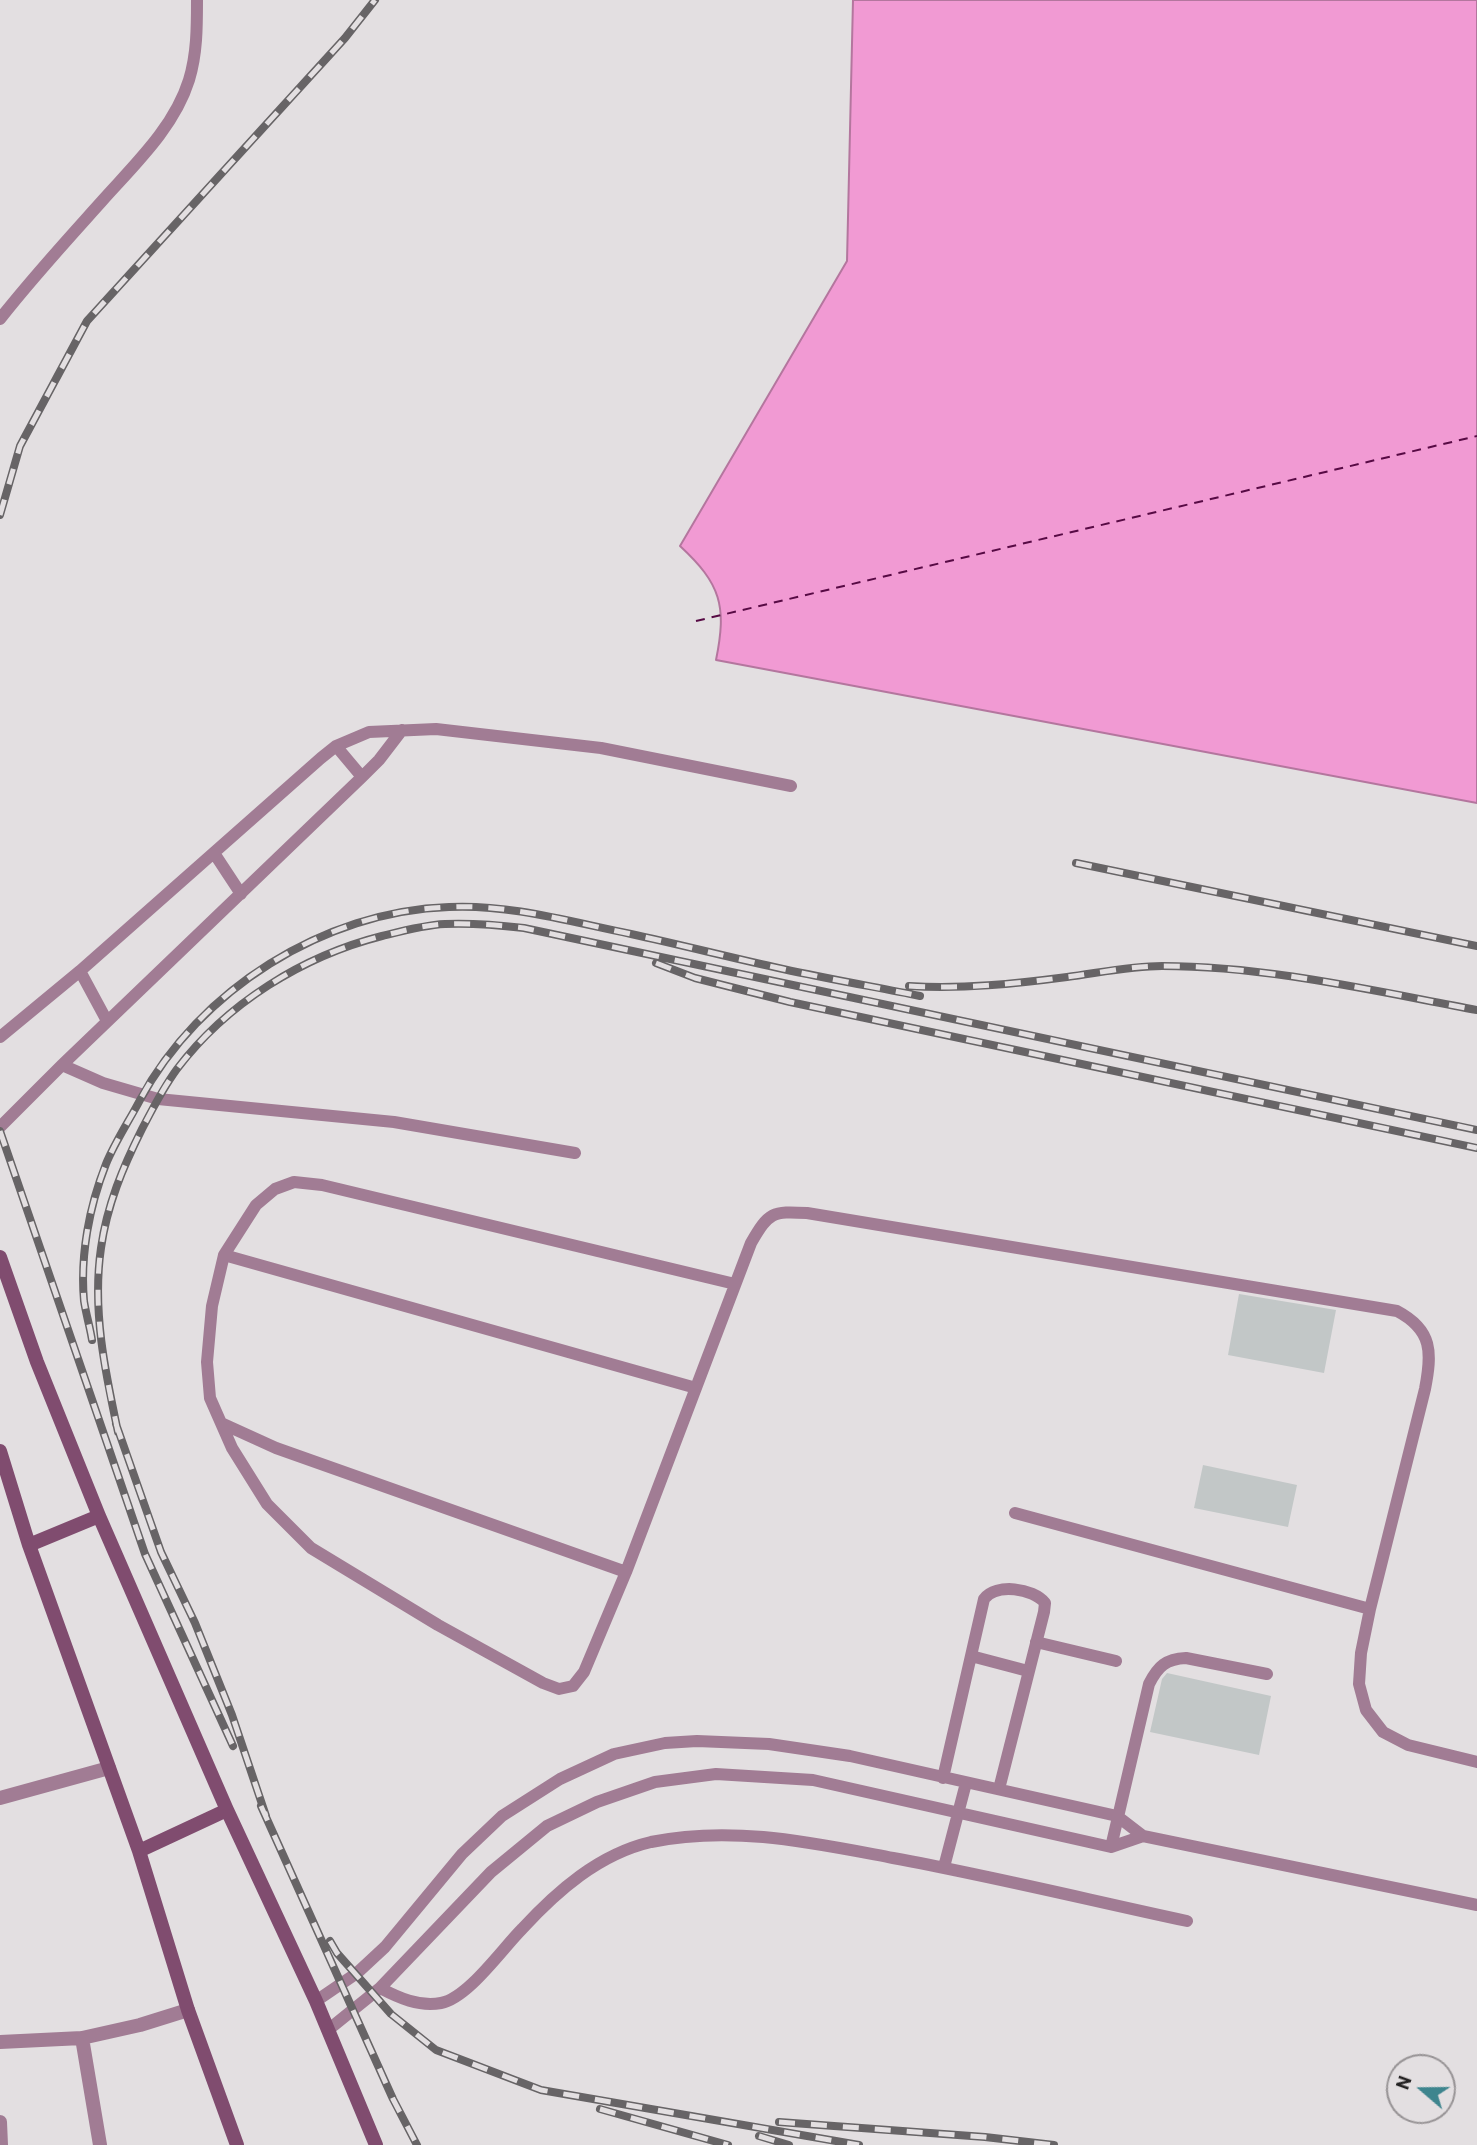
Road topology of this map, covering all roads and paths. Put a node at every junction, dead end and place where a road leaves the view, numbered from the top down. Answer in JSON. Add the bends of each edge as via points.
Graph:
{"nodes":[{"id":1,"x":197,"y":0,"type":"edge"},
{"id":2,"x":0,"y":319,"type":"edge"},
{"id":3,"x":402,"y":730,"type":"junction"},
{"id":4,"x":336,"y":746,"type":"junction"},
{"id":5,"x":362,"y":777,"type":"junction"},
{"id":6,"x":791,"y":786,"type":"dead end"},
{"id":7,"x":214,"y":853,"type":"junction"},
{"id":8,"x":241,"y":894,"type":"junction"},
{"id":9,"x":80,"y":971,"type":"junction"},
{"id":10,"x":107,"y":1021,"type":"junction"},
{"id":11,"x":0,"y":1037,"type":"edge"},
{"id":12,"x":62,"y":1065,"type":"junction"},
{"id":13,"x":0,"y":1127,"type":"edge"},
{"id":14,"x":575,"y":1153,"type":"dead end"},
{"id":15,"x":224,"y":1255,"type":"junction"},
{"id":16,"x":0,"y":1257,"type":"edge"},
{"id":17,"x":735,"y":1284,"type":"junction"},
{"id":18,"x":696,"y":1388,"type":"junction"},
{"id":19,"x":221,"y":1423,"type":"junction"},
{"id":20,"x":0,"y":1451,"type":"edge"},
{"id":21,"x":1015,"y":1513,"type":"dead end"},
{"id":22,"x":99,"y":1516,"type":"junction"},
{"id":23,"x":29,"y":1545,"type":"junction"},
{"id":24,"x":626,"y":1572,"type":"junction"},
{"id":25,"x":1370,"y":1609,"type":"junction"},
{"id":26,"x":1036,"y":1642,"type":"junction"},
{"id":27,"x":971,"y":1656,"type":"junction"},
{"id":28,"x":1115,"y":1661,"type":"dead end"},
{"id":29,"x":1028,"y":1671,"type":"junction"},
{"id":30,"x":1267,"y":1674,"type":"dead end"},
{"id":31,"x":1477,"y":1762,"type":"edge"},
{"id":32,"x":109,"y":1768,"type":"junction"},
{"id":33,"x":943,"y":1778,"type":"junction"},
{"id":34,"x":967,"y":1783,"type":"junction"},
{"id":35,"x":999,"y":1789,"type":"junction"},
{"id":36,"x":0,"y":1798,"type":"edge"},
{"id":37,"x":228,"y":1810,"type":"junction"},
{"id":38,"x":959,"y":1813,"type":"junction"},
{"id":39,"x":1117,"y":1816,"type":"junction"},
{"id":40,"x":1143,"y":1836,"type":"junction"},
{"id":41,"x":1111,"y":1847,"type":"junction"},
{"id":42,"x":139,"y":1851,"type":"junction"},
{"id":43,"x":944,"y":1867,"type":"junction"},
{"id":44,"x":1477,"y":1905,"type":"edge"},
{"id":45,"x":1188,"y":1921,"type":"dead end"},
{"id":46,"x":380,"y":1988,"type":"junction"},
{"id":47,"x":316,"y":2001,"type":"junction"},
{"id":48,"x":188,"y":2010,"type":"junction"},
{"id":49,"x":328,"y":2030,"type":"junction"},
{"id":50,"x":82,"y":2038,"type":"junction"},
{"id":51,"x":0,"y":2042,"type":"edge"},
{"id":52,"x":0,"y":2122,"type":"edge"},
{"id":53,"x":2,"y":2145,"type":"edge"},
{"id":54,"x":100,"y":2145,"type":"edge"},
{"id":55,"x":237,"y":2145,"type":"edge"},
{"id":56,"x":376,"y":2145,"type":"edge"}],
"edges":[{"from":1,"to":2,"type":"lane","via":[[189,81],[174,112],[146,154]]},
{"from":3,"to":4,"type":"lane","via":[[369,732]]},
{"from":3,"to":5,"type":"lane"},
{"from":3,"to":6,"type":"lane","via":[[471,732],[601,748]]},
{"from":4,"to":5,"type":"lane"},
{"from":4,"to":7,"type":"lane"},
{"from":5,"to":8,"type":"lane"},
{"from":7,"to":8,"type":"lane"},
{"from":7,"to":9,"type":"lane"},
{"from":8,"to":10,"type":"lane"},
{"from":9,"to":10,"type":"lane"},
{"from":9,"to":11,"type":"lane"},
{"from":10,"to":12,"type":"lane"},
{"from":12,"to":13,"type":"lane"},
{"from":12,"to":14,"type":"lane","via":[[158,1099],[394,1122]]},
{"from":15,"to":17,"type":"lane","via":[[256,1205],[275,1189],[294,1182]]},
{"from":15,"to":18,"type":"lane"},
{"from":15,"to":19,"type":"lane","via":[[212,1306],[207,1362],[210,1398]]},
{"from":16,"to":22,"type":"main road"},
{"from":17,"to":18,"type":"lane"},
{"from":17,"to":25,"type":"lane","via":[[763,1222],[779,1212],[807,1213],[1397,1311],[1414,1320],[1426,1337],[1430,1360]]},
{"from":18,"to":24,"type":"lane"},
{"from":19,"to":24,"type":"lane","via":[[276,1448]]},
{"from":19,"to":24,"type":"lane","via":[[267,1504],[311,1548],[438,1625],[559,1689],[573,1686],[584,1672]]},
{"from":20,"to":23,"type":"main road"},
{"from":21,"to":25,"type":"lane"},
{"from":22,"to":23,"type":"main road"},
{"from":22,"to":37,"type":"main road"},
{"from":23,"to":32,"type":"main road"},
{"from":25,"to":31,"type":"lane","via":[[1359,1684],[1366,1710],[1382,1732],[1408,1745]]},
{"from":26,"to":27,"type":"lane","via":[[1045,1603],[1031,1593],[997,1589],[984,1599]]},
{"from":26,"to":28,"type":"lane"},
{"from":26,"to":29,"type":"lane"},
{"from":27,"to":29,"type":"lane"},
{"from":27,"to":33,"type":"lane"},
{"from":29,"to":35,"type":"lane"},
{"from":30,"to":39,"type":"lane","via":[[1186,1658],[1163,1663],[1149,1684]]},
{"from":32,"to":36,"type":"street"},
{"from":32,"to":42,"type":"main road"},
{"from":33,"to":34,"type":"lane"},
{"from":33,"to":47,"type":"lane","via":[[850,1756],[758,1743],[666,1743],[614,1754],[560,1779],[502,1816],[462,1854],[385,1947]]},
{"from":34,"to":35,"type":"lane"},
{"from":34,"to":38,"type":"lane"},
{"from":35,"to":39,"type":"lane"},
{"from":37,"to":42,"type":"main road"},
{"from":37,"to":47,"type":"main road"},
{"from":38,"to":41,"type":"lane"},
{"from":38,"to":43,"type":"lane"},
{"from":38,"to":46,"type":"lane","via":[[791,1777],[716,1774],[654,1782],[547,1826],[491,1872]]},
{"from":39,"to":40,"type":"lane"},
{"from":39,"to":41,"type":"lane"},
{"from":40,"to":41,"type":"lane"},
{"from":40,"to":44,"type":"lane"},
{"from":42,"to":48,"type":"main road"},
{"from":43,"to":45,"type":"lane"},
{"from":43,"to":46,"type":"lane","via":[[783,1837],[713,1835],[650,1842],[605,1859],[565,1887],[464,1991],[442,2003],[402,2000]]},
{"from":46,"to":49,"type":"lane"},
{"from":47,"to":49,"type":"main road"},
{"from":48,"to":50,"type":"street"},
{"from":48,"to":55,"type":"main road"},
{"from":49,"to":56,"type":"main road"},
{"from":50,"to":51,"type":"street"},
{"from":50,"to":54,"type":"street"},
{"from":52,"to":53,"type":"street"}]}
